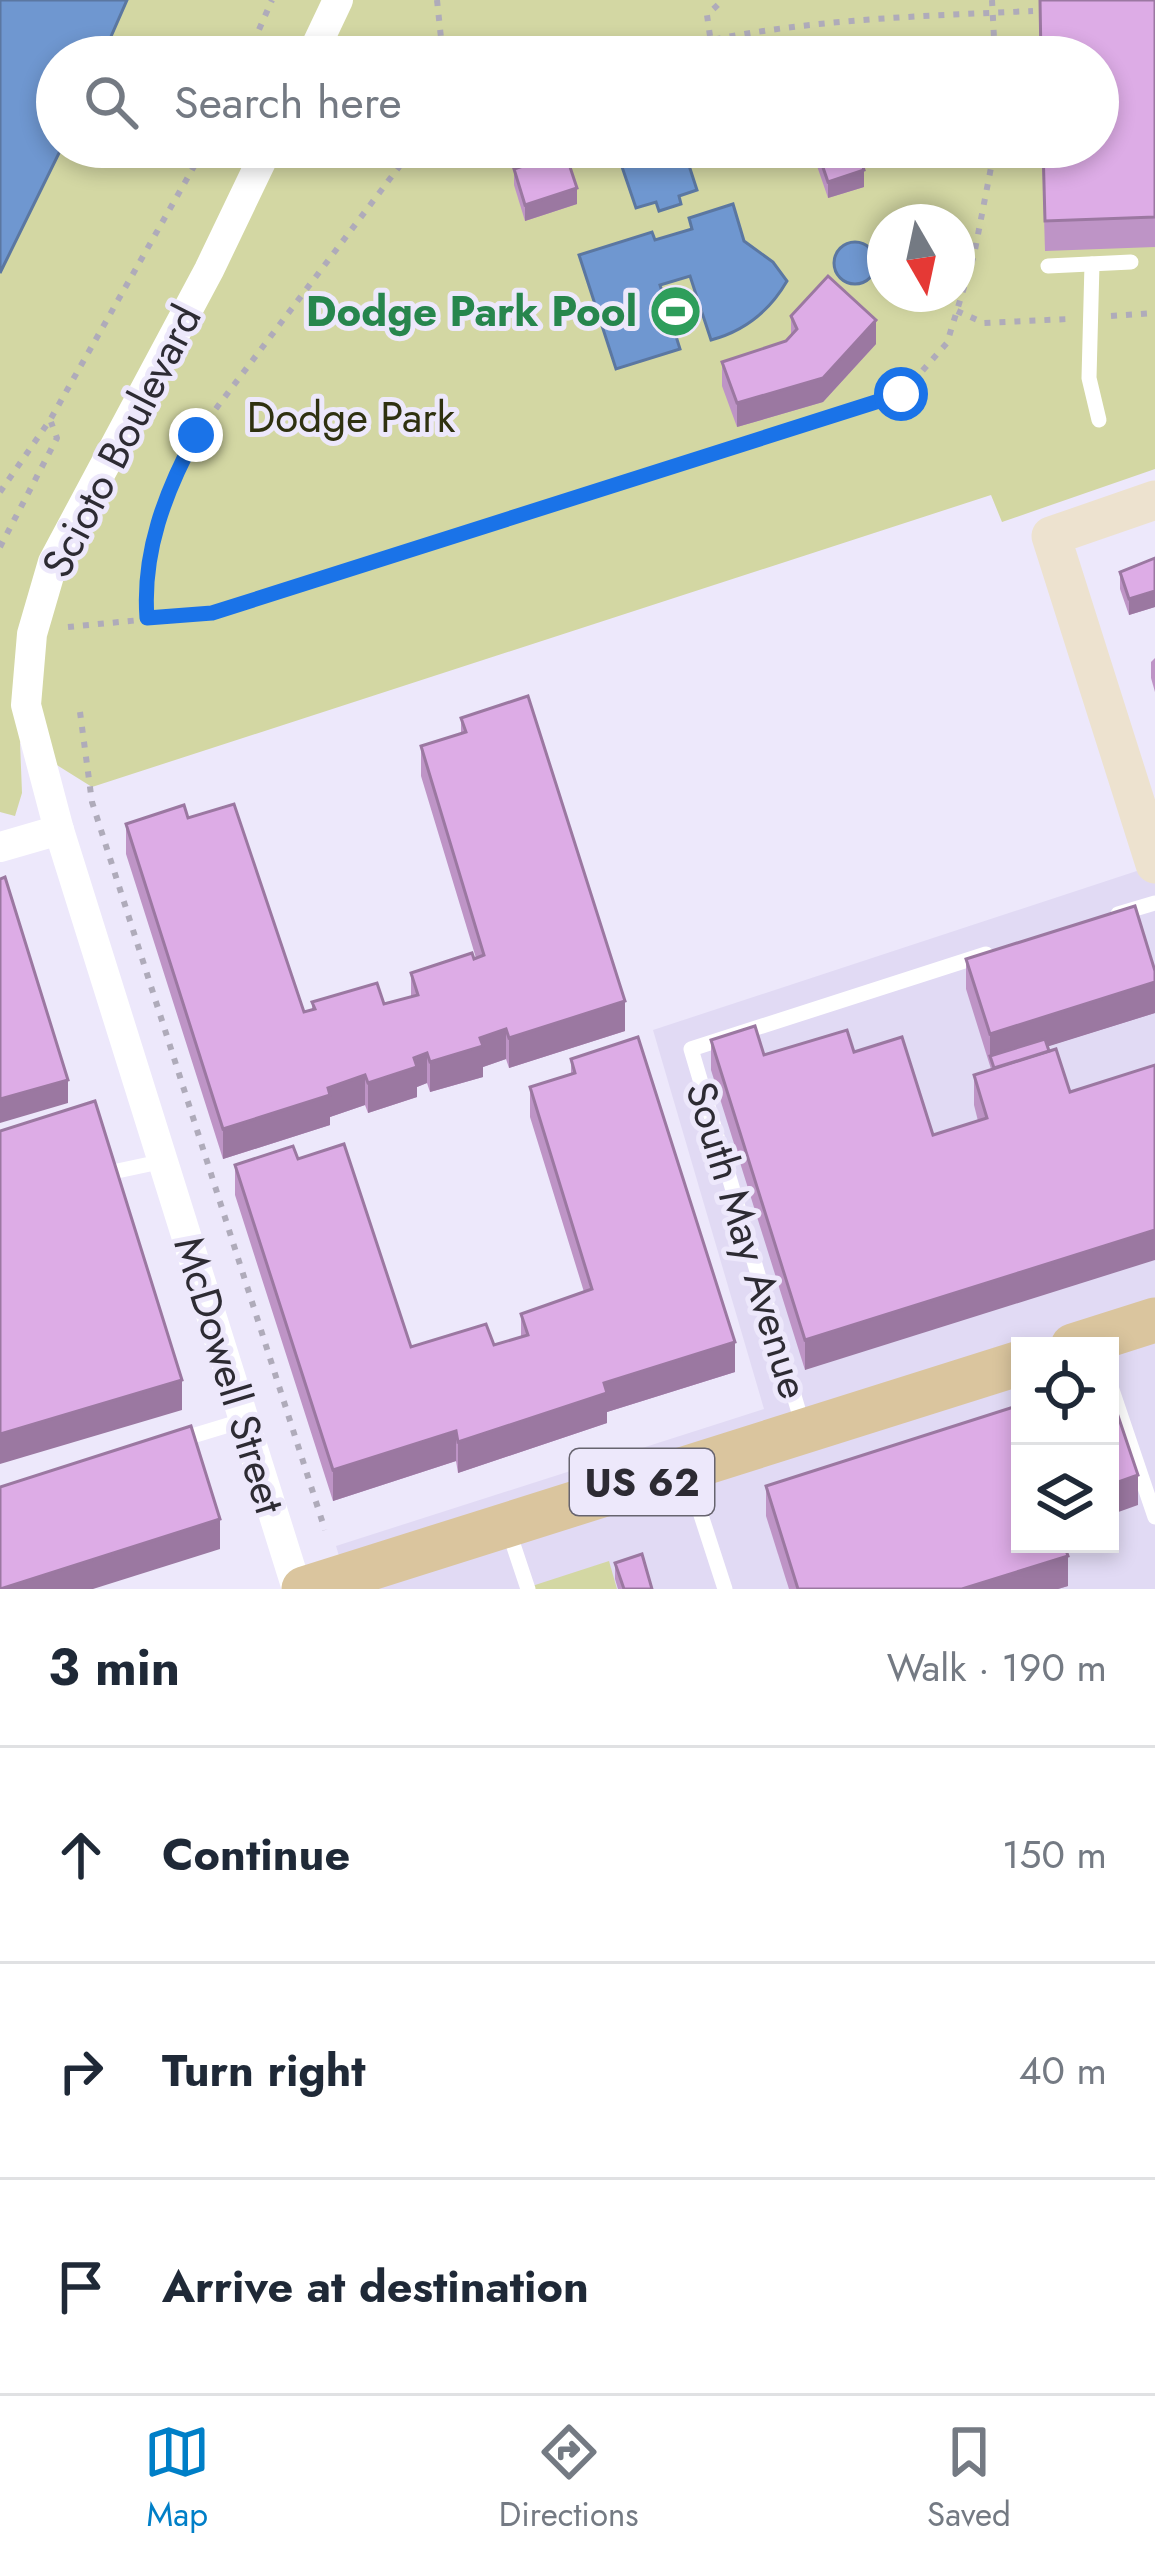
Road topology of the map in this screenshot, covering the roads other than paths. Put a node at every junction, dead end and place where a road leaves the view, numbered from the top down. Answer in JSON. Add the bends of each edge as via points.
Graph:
{"nodes":[{"id":1,"x":338,"y":0,"type":"edge"},
{"id":2,"x":321,"y":36,"type":"edge"},
{"id":3,"x":258,"y":168,"type":"edge"},
{"id":4,"x":1131,"y":262,"type":"dead end"},
{"id":5,"x":1092,"y":264,"type":"junction"},
{"id":6,"x":1048,"y":266,"type":"dead end"},
{"id":7,"x":1100,"y":420,"type":"dead end"},
{"id":8,"x":1155,"y":500,"type":"edge"},
{"id":9,"x":59,"y":830,"type":"junction"},
{"id":10,"x":0,"y":847,"type":"edge"},
{"id":11,"x":1155,"y":864,"type":"edge"},
{"id":12,"x":1155,"y":903,"type":"edge"},
{"id":13,"x":1094,"y":921,"type":"edge"},
{"id":14,"x":1006,"y":948,"type":"edge"},
{"id":15,"x":164,"y":1162,"type":"junction"},
{"id":16,"x":108,"y":1173,"type":"edge"},
{"id":17,"x":1155,"y":1320,"type":"edge"},
{"id":18,"x":1108,"y":1337,"type":"edge"},
{"id":19,"x":1011,"y":1366,"type":"edge"},
{"id":20,"x":1119,"y":1411,"type":"edge"},
{"id":21,"x":245,"y":1420,"type":"junction"},
{"id":22,"x":805,"y":1430,"type":"junction"},
{"id":23,"x":157,"y":1447,"type":"edge"},
{"id":24,"x":686,"y":1468,"type":"junction"},
{"id":25,"x":1155,"y":1517,"type":"edge"},
{"id":26,"x":506,"y":1523,"type":"junction"},
{"id":27,"x":300,"y":1589,"type":"edge"},
{"id":28,"x":528,"y":1589,"type":"edge"},
{"id":29,"x":725,"y":1589,"type":"edge"}],
"edges":[{"from":1,"to":2,"type":"street"},
{"from":3,"to":9,"type":"street","name":"Scioto Boulevard","via":[[53,562],[32,634],[26,705]]},
{"from":4,"to":5,"type":"lane"},
{"from":5,"to":6,"type":"lane"},
{"from":5,"to":7,"type":"lane","via":[[1089,378]]},
{"from":8,"to":11,"type":"street","via":[[1051,536]]},
{"from":9,"to":10,"type":"street"},
{"from":9,"to":15,"type":"street","name":"Scioto Boulevard"},
{"from":12,"to":13,"type":"lane"},
{"from":14,"to":22,"type":"lane","name":"South May Avenue","via":[[691,1049]]},
{"from":15,"to":16,"type":"lane"},
{"from":15,"to":21,"type":"street","name":"McDowell Street"},
{"from":17,"to":18,"type":"main road"},
{"from":19,"to":22,"type":"main road","number":"US 62"},
{"from":20,"to":25,"type":"lane"},
{"from":21,"to":23,"type":"lane"},
{"from":21,"to":27,"type":"street","name":"McDowell Street"},
{"from":22,"to":24,"type":"main road","number":"US 62"},
{"from":24,"to":26,"type":"main road","number":"US 62"},
{"from":24,"to":29,"type":"lane"},
{"from":26,"to":27,"type":"main road","number":"US 62"},
{"from":26,"to":28,"type":"lane"}]}
